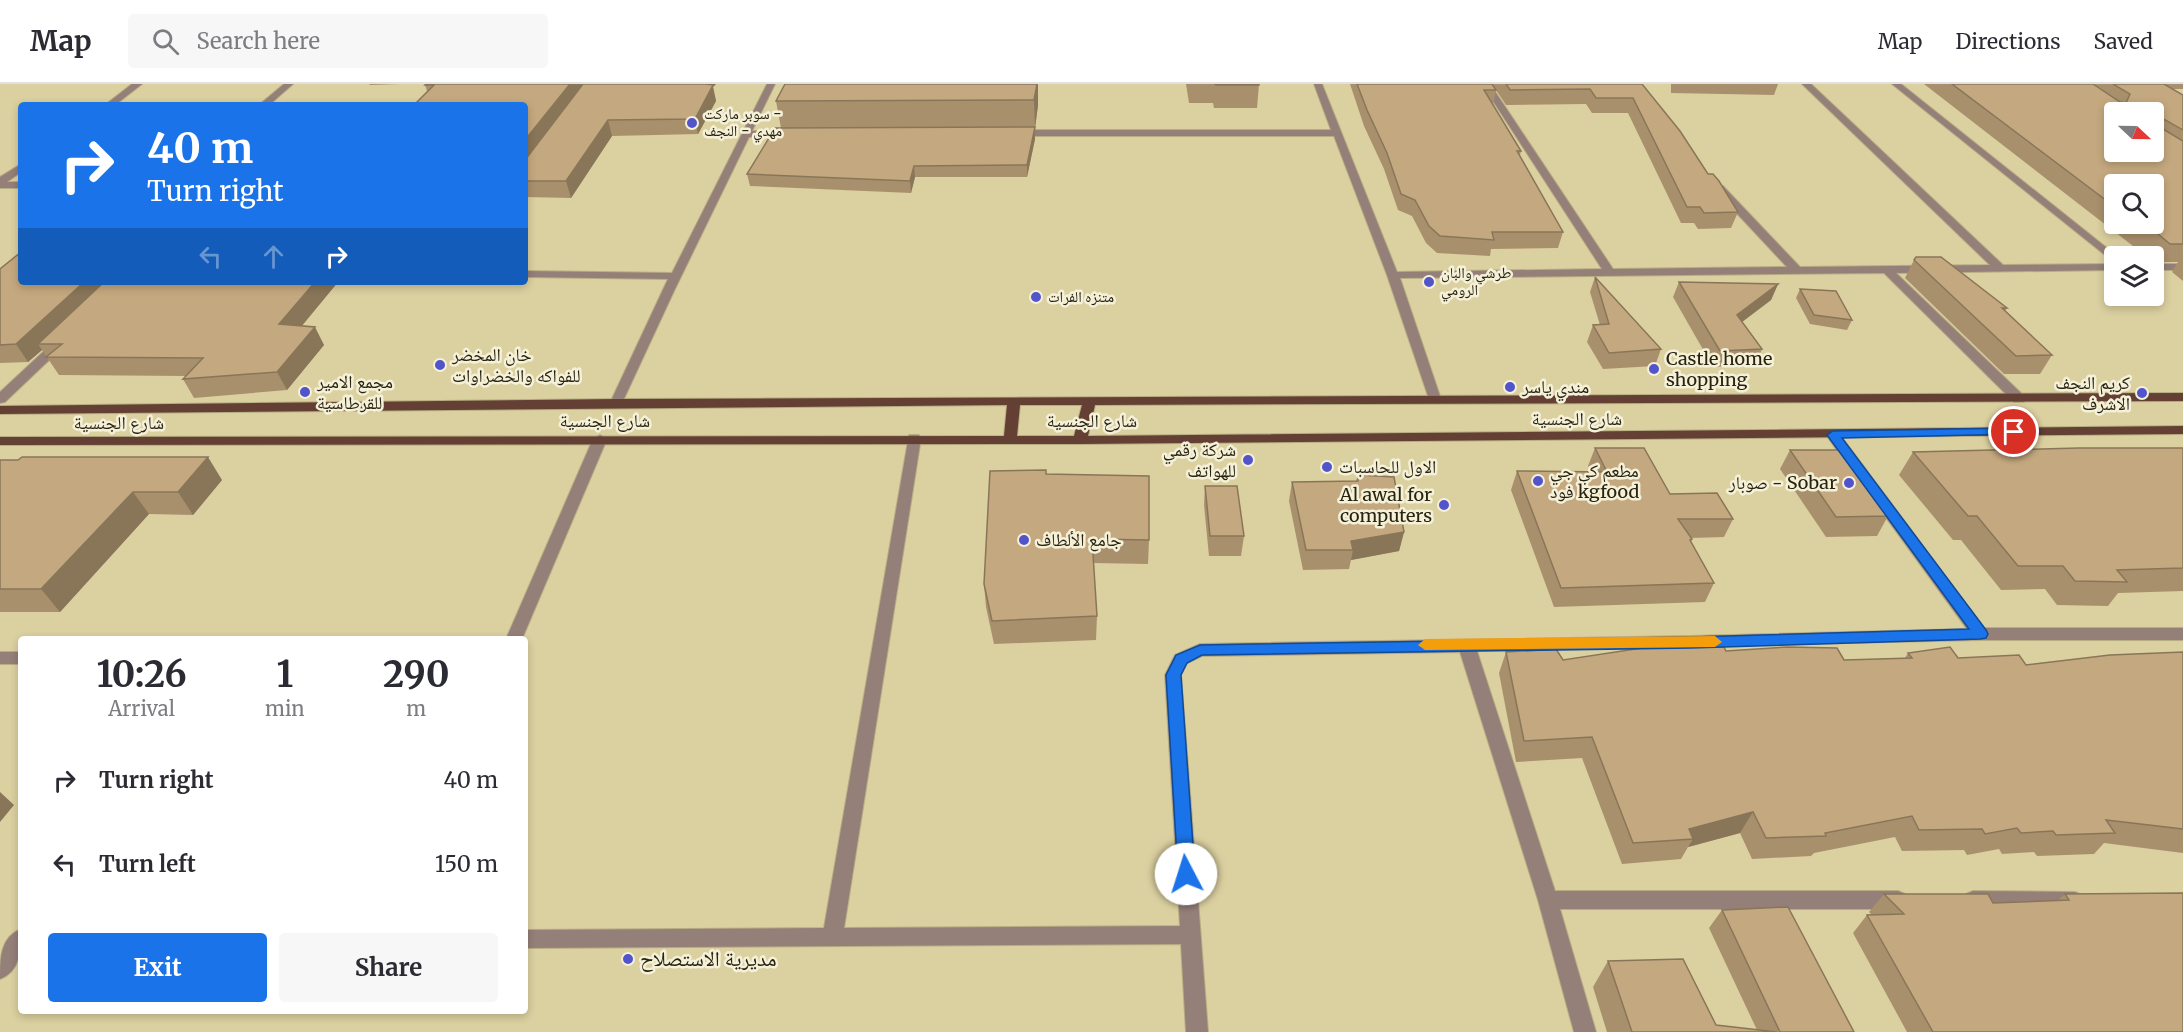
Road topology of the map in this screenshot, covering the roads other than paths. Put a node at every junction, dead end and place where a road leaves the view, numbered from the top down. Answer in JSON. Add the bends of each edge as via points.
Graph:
{"nodes":[{"id":1,"x":138,"y":84,"type":"edge"},
{"id":2,"x":289,"y":84,"type":"edge"},
{"id":3,"x":771,"y":84,"type":"edge"},
{"id":4,"x":1318,"y":84,"type":"edge"},
{"id":5,"x":1486,"y":84,"type":"edge"},
{"id":6,"x":1806,"y":84,"type":"edge"},
{"id":7,"x":1896,"y":84,"type":"edge"},
{"id":8,"x":113,"y":102,"type":"edge"},
{"id":9,"x":267,"y":102,"type":"edge"},
{"id":10,"x":1006,"y":133,"type":"edge"},
{"id":11,"x":1337,"y":133,"type":"junction"},
{"id":12,"x":746,"y":134,"type":"junction"},
{"id":13,"x":806,"y":134,"type":"edge"},
{"id":14,"x":18,"y":169,"type":"edge"},
{"id":15,"x":1713,"y":182,"type":"edge"},
{"id":16,"x":0,"y":184,"type":"edge"},
{"id":17,"x":18,"y":185,"type":"edge"},
{"id":18,"x":2104,"y":251,"type":"edge"},
{"id":19,"x":2104,"y":267,"type":"edge"},
{"id":20,"x":2164,"y":267,"type":"edge"},
{"id":21,"x":2183,"y":267,"type":"edge"},
{"id":22,"x":2001,"y":268,"type":"junction"},
{"id":23,"x":1887,"y":270,"type":"junction"},
{"id":24,"x":1797,"y":271,"type":"junction"},
{"id":25,"x":1610,"y":273,"type":"junction"},
{"id":26,"x":528,"y":274,"type":"edge"},
{"id":27,"x":1393,"y":275,"type":"junction"},
{"id":28,"x":676,"y":276,"type":"junction"},
{"id":29,"x":74,"y":329,"type":"edge"},
{"id":30,"x":2183,"y":397,"type":"edge"},
{"id":31,"x":0,"y":399,"type":"edge"},
{"id":32,"x":1435,"y":399,"type":"junction"},
{"id":33,"x":2019,"y":399,"type":"junction"},
{"id":34,"x":1014,"y":401,"type":"junction"},
{"id":35,"x":1089,"y":401,"type":"junction"},
{"id":36,"x":616,"y":403,"type":"junction"},
{"id":37,"x":0,"y":410,"type":"edge"},
{"id":38,"x":2183,"y":430,"type":"edge"},
{"id":39,"x":1833,"y":435,"type":"junction"},
{"id":40,"x":914,"y":438,"type":"junction"},
{"id":41,"x":600,"y":439,"type":"junction"},
{"id":42,"x":1010,"y":439,"type":"junction"},
{"id":43,"x":1080,"y":440,"type":"junction"},
{"id":44,"x":0,"y":441,"type":"edge"},
{"id":45,"x":1980,"y":634,"type":"junction"},
{"id":46,"x":2183,"y":634,"type":"edge"},
{"id":47,"x":515,"y":636,"type":"edge"},
{"id":48,"x":1466,"y":644,"type":"junction"},
{"id":49,"x":0,"y":658,"type":"edge"},
{"id":50,"x":18,"y":658,"type":"edge"},
{"id":51,"x":1548,"y":900,"type":"junction"},
{"id":52,"x":1920,"y":900,"type":"edge"},
{"id":53,"x":1955,"y":900,"type":"edge"},
{"id":54,"x":2099,"y":901,"type":"edge"},
{"id":55,"x":1191,"y":935,"type":"junction"},
{"id":56,"x":833,"y":937,"type":"junction"},
{"id":57,"x":528,"y":939,"type":"edge"},
{"id":58,"x":18,"y":945,"type":"edge"},
{"id":59,"x":0,"y":969,"type":"edge"},
{"id":60,"x":1197,"y":1032,"type":"edge"},
{"id":61,"x":1585,"y":1032,"type":"edge"}],
"edges":[{"from":1,"to":8,"type":"street"},
{"from":2,"to":9,"type":"street"},
{"from":3,"to":12,"type":"street"},
{"from":4,"to":11,"type":"street"},
{"from":5,"to":25,"type":"street"},
{"from":6,"to":22,"type":"street"},
{"from":7,"to":18,"type":"street"},
{"from":10,"to":11,"type":"street"},
{"from":11,"to":27,"type":"street"},
{"from":12,"to":13,"type":"street"},
{"from":12,"to":28,"type":"street"},
{"from":14,"to":16,"type":"street"},
{"from":15,"to":24,"type":"street"},
{"from":16,"to":17,"type":"street"},
{"from":19,"to":22,"type":"street"},
{"from":20,"to":21,"type":"street"},
{"from":22,"to":23,"type":"street"},
{"from":23,"to":24,"type":"street"},
{"from":23,"to":33,"type":"street"},
{"from":24,"to":25,"type":"street"},
{"from":25,"to":27,"type":"street"},
{"from":26,"to":28,"type":"street"},
{"from":27,"to":32,"type":"street"},
{"from":28,"to":36,"type":"street"},
{"from":29,"to":31,"type":"street"},
{"from":30,"to":33,"type":"main road","name":"شارع الجنسية"},
{"from":32,"to":33,"type":"main road","name":"شارع الجنسية"},
{"from":32,"to":35,"type":"main road","name":"شارع الجنسية"},
{"from":34,"to":35,"type":"main road","name":"شارع الجنسية"},
{"from":34,"to":36,"type":"main road","name":"شارع الجنسية"},
{"from":34,"to":42,"type":"main road"},
{"from":35,"to":43,"type":"main road"},
{"from":36,"to":37,"type":"main road","name":"شارع الجنسية"},
{"from":38,"to":39,"type":"main road","name":"شارع الجنسية"},
{"from":39,"to":43,"type":"main road","name":"شارع الجنسية"},
{"from":39,"to":45,"type":"street"},
{"from":40,"to":41,"type":"main road","name":"شارع الجنسية"},
{"from":40,"to":42,"type":"main road","name":"شارع الجنسية"},
{"from":40,"to":56,"type":"street"},
{"from":41,"to":44,"type":"main road","name":"شارع الجنسية"},
{"from":41,"to":47,"type":"street"},
{"from":42,"to":43,"type":"main road","name":"شارع الجنسية"},
{"from":45,"to":46,"type":"street"},
{"from":45,"to":48,"type":"street"},
{"from":48,"to":51,"type":"street"},
{"from":48,"to":55,"type":"street","via":[[1200,650],[1181,659],[1173,675]]},
{"from":49,"to":50,"type":"street"},
{"from":51,"to":52,"type":"street"},
{"from":51,"to":61,"type":"street"},
{"from":53,"to":54,"type":"street"},
{"from":55,"to":56,"type":"street"},
{"from":55,"to":60,"type":"street"},
{"from":56,"to":57,"type":"street"},
{"from":58,"to":59,"type":"street"}]}
